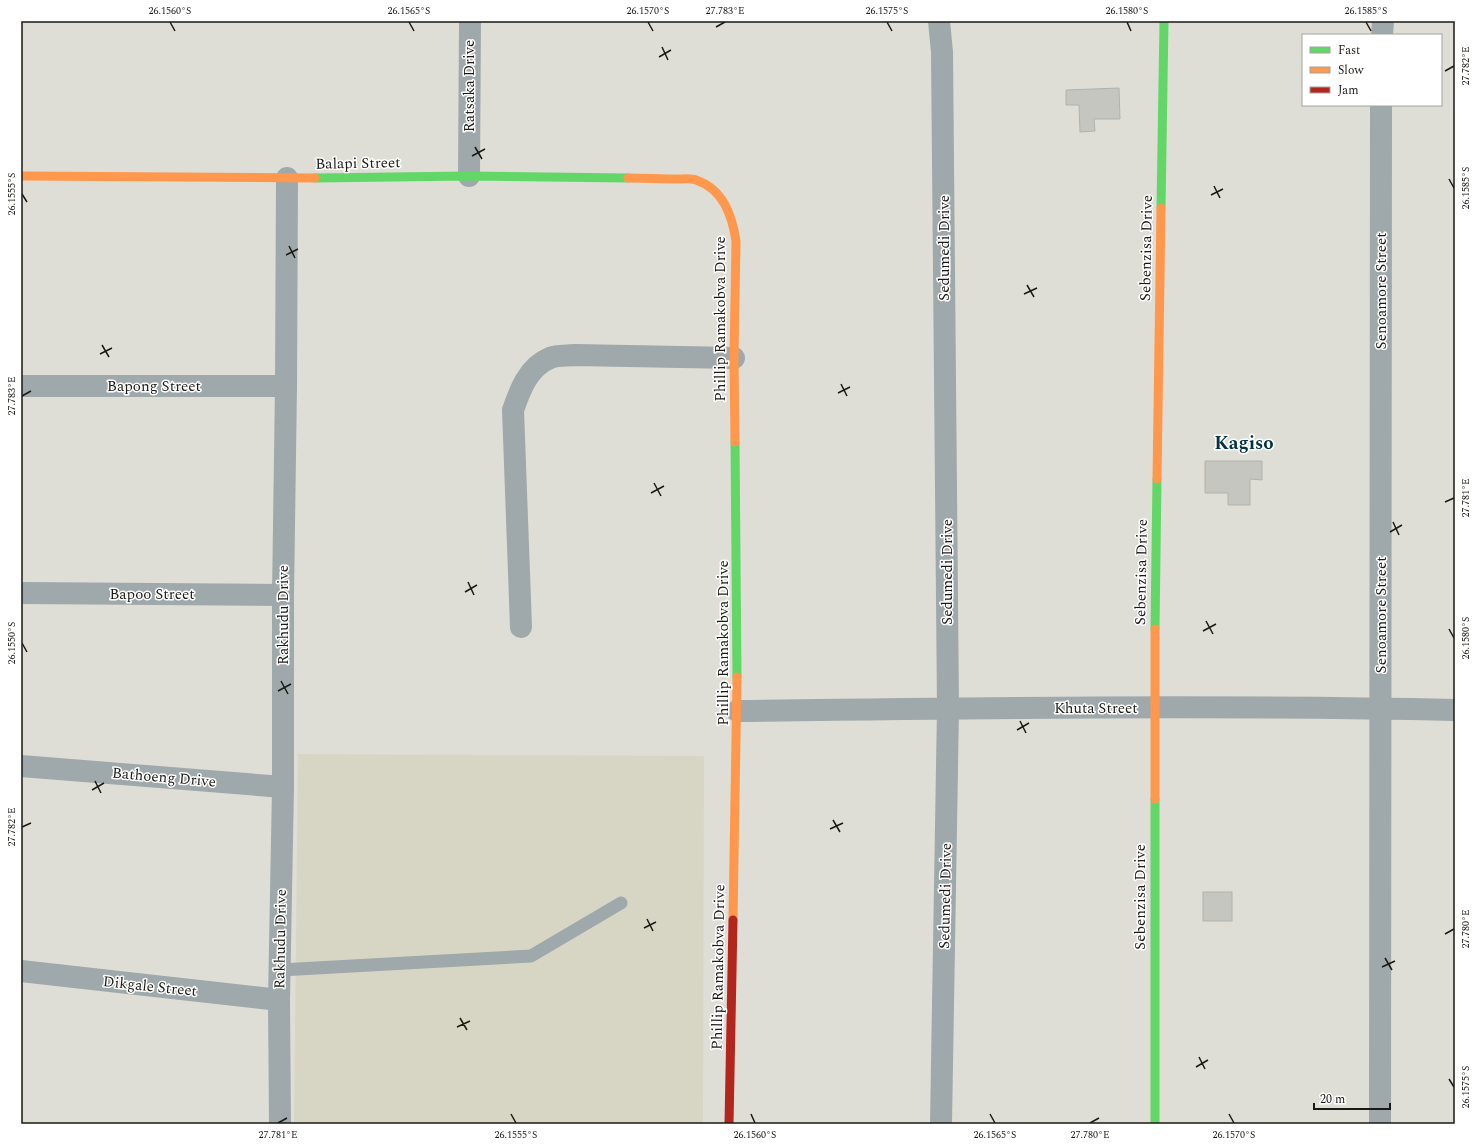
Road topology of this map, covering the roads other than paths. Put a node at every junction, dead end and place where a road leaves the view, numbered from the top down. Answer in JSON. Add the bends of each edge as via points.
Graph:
{"nodes":[{"id":1,"x":470,"y":21,"type":"edge"},
{"id":2,"x":939,"y":21,"type":"edge"},
{"id":3,"x":1164,"y":21,"type":"edge"},
{"id":4,"x":1383,"y":21,"type":"edge"},
{"id":5,"x":1382,"y":34,"type":"edge"},
{"id":6,"x":1381,"y":106,"type":"edge"},
{"id":7,"x":21,"y":176,"type":"edge"},
{"id":8,"x":469,"y":176,"type":"junction"},
{"id":9,"x":287,"y":178,"type":"junction"},
{"id":10,"x":694,"y":179,"type":"joint"},
{"id":11,"x":734,"y":358,"type":"junction"},
{"id":12,"x":21,"y":386,"type":"edge"},
{"id":13,"x":286,"y":386,"type":"junction"},
{"id":14,"x":21,"y":593,"type":"edge"},
{"id":15,"x":283,"y":595,"type":"junction"},
{"id":16,"x":522,"y":627,"type":"dead end"},
{"id":17,"x":948,"y":708,"type":"junction"},
{"id":18,"x":1155,"y":708,"type":"junction"},
{"id":19,"x":1381,"y":709,"type":"junction"},
{"id":20,"x":1455,"y":710,"type":"edge"},
{"id":21,"x":738,"y":711,"type":"junction"},
{"id":22,"x":21,"y":766,"type":"edge"},
{"id":23,"x":283,"y":787,"type":"junction"},
{"id":24,"x":621,"y":903,"type":"dead end"},
{"id":25,"x":280,"y":970,"type":"junction"},
{"id":26,"x":21,"y":971,"type":"edge"},
{"id":27,"x":279,"y":1000,"type":"junction"},
{"id":28,"x":280,"y":1124,"type":"edge"},
{"id":29,"x":729,"y":1124,"type":"edge"},
{"id":30,"x":941,"y":1124,"type":"edge"},
{"id":31,"x":1155,"y":1124,"type":"edge"},
{"id":32,"x":1380,"y":1124,"type":"edge"}],
"edges":[{"from":1,"to":8,"type":"street","name":"Ratsaka Drive"},
{"from":2,"to":17,"type":"street","name":"Sedumedi Drive","via":[[942,52]]},
{"from":3,"to":18,"type":"street","name":"Sebenzisa Drive"},
{"from":4,"to":5,"type":"street"},
{"from":6,"to":19,"type":"street","name":"Senoamore Street"},
{"from":7,"to":9,"type":"street","name":"Balapi Street"},
{"from":8,"to":9,"type":"street","name":"Balapi Street"},
{"from":8,"to":10,"type":"street","name":"Balapi Street"},
{"from":9,"to":13,"type":"street","name":"Rakhudu Drive"},
{"from":10,"to":11,"type":"street","name":"Phillip Ramakobva Drive","via":[[719,195],[733,222],[736,241]]},
{"from":11,"to":16,"type":"street","via":[[575,355],[550,358],[538,365],[527,377],[513,410]]},
{"from":11,"to":21,"type":"street","name":"Phillip Ramakobva Drive"},
{"from":12,"to":13,"type":"street","name":"Bapong Street"},
{"from":13,"to":15,"type":"street","name":"Rakhudu Drive"},
{"from":14,"to":15,"type":"street","name":"Bapoo Street"},
{"from":15,"to":23,"type":"street","name":"Rakhudu Drive"},
{"from":17,"to":18,"type":"street","name":"Khuta Street"},
{"from":17,"to":21,"type":"street","name":"Khuta Street"},
{"from":17,"to":30,"type":"street","name":"Sedumedi Drive"},
{"from":18,"to":19,"type":"street","name":"Khuta Street"},
{"from":18,"to":31,"type":"street","name":"Sebenzisa Drive"},
{"from":19,"to":20,"type":"street","name":"Khuta Street"},
{"from":19,"to":32,"type":"street","name":"Senoamore Street"},
{"from":21,"to":29,"type":"street","name":"Phillip Ramakobva Drive"},
{"from":22,"to":23,"type":"street","name":"Bathoeng Drive"},
{"from":23,"to":25,"type":"street","name":"Rakhudu Drive"},
{"from":24,"to":25,"type":"lane","via":[[531,956]]},
{"from":25,"to":27,"type":"street","name":"Rakhudu Drive"},
{"from":26,"to":27,"type":"street","name":"Dikgale Street"},
{"from":27,"to":28,"type":"street","name":"Rakhudu Drive"}]}
